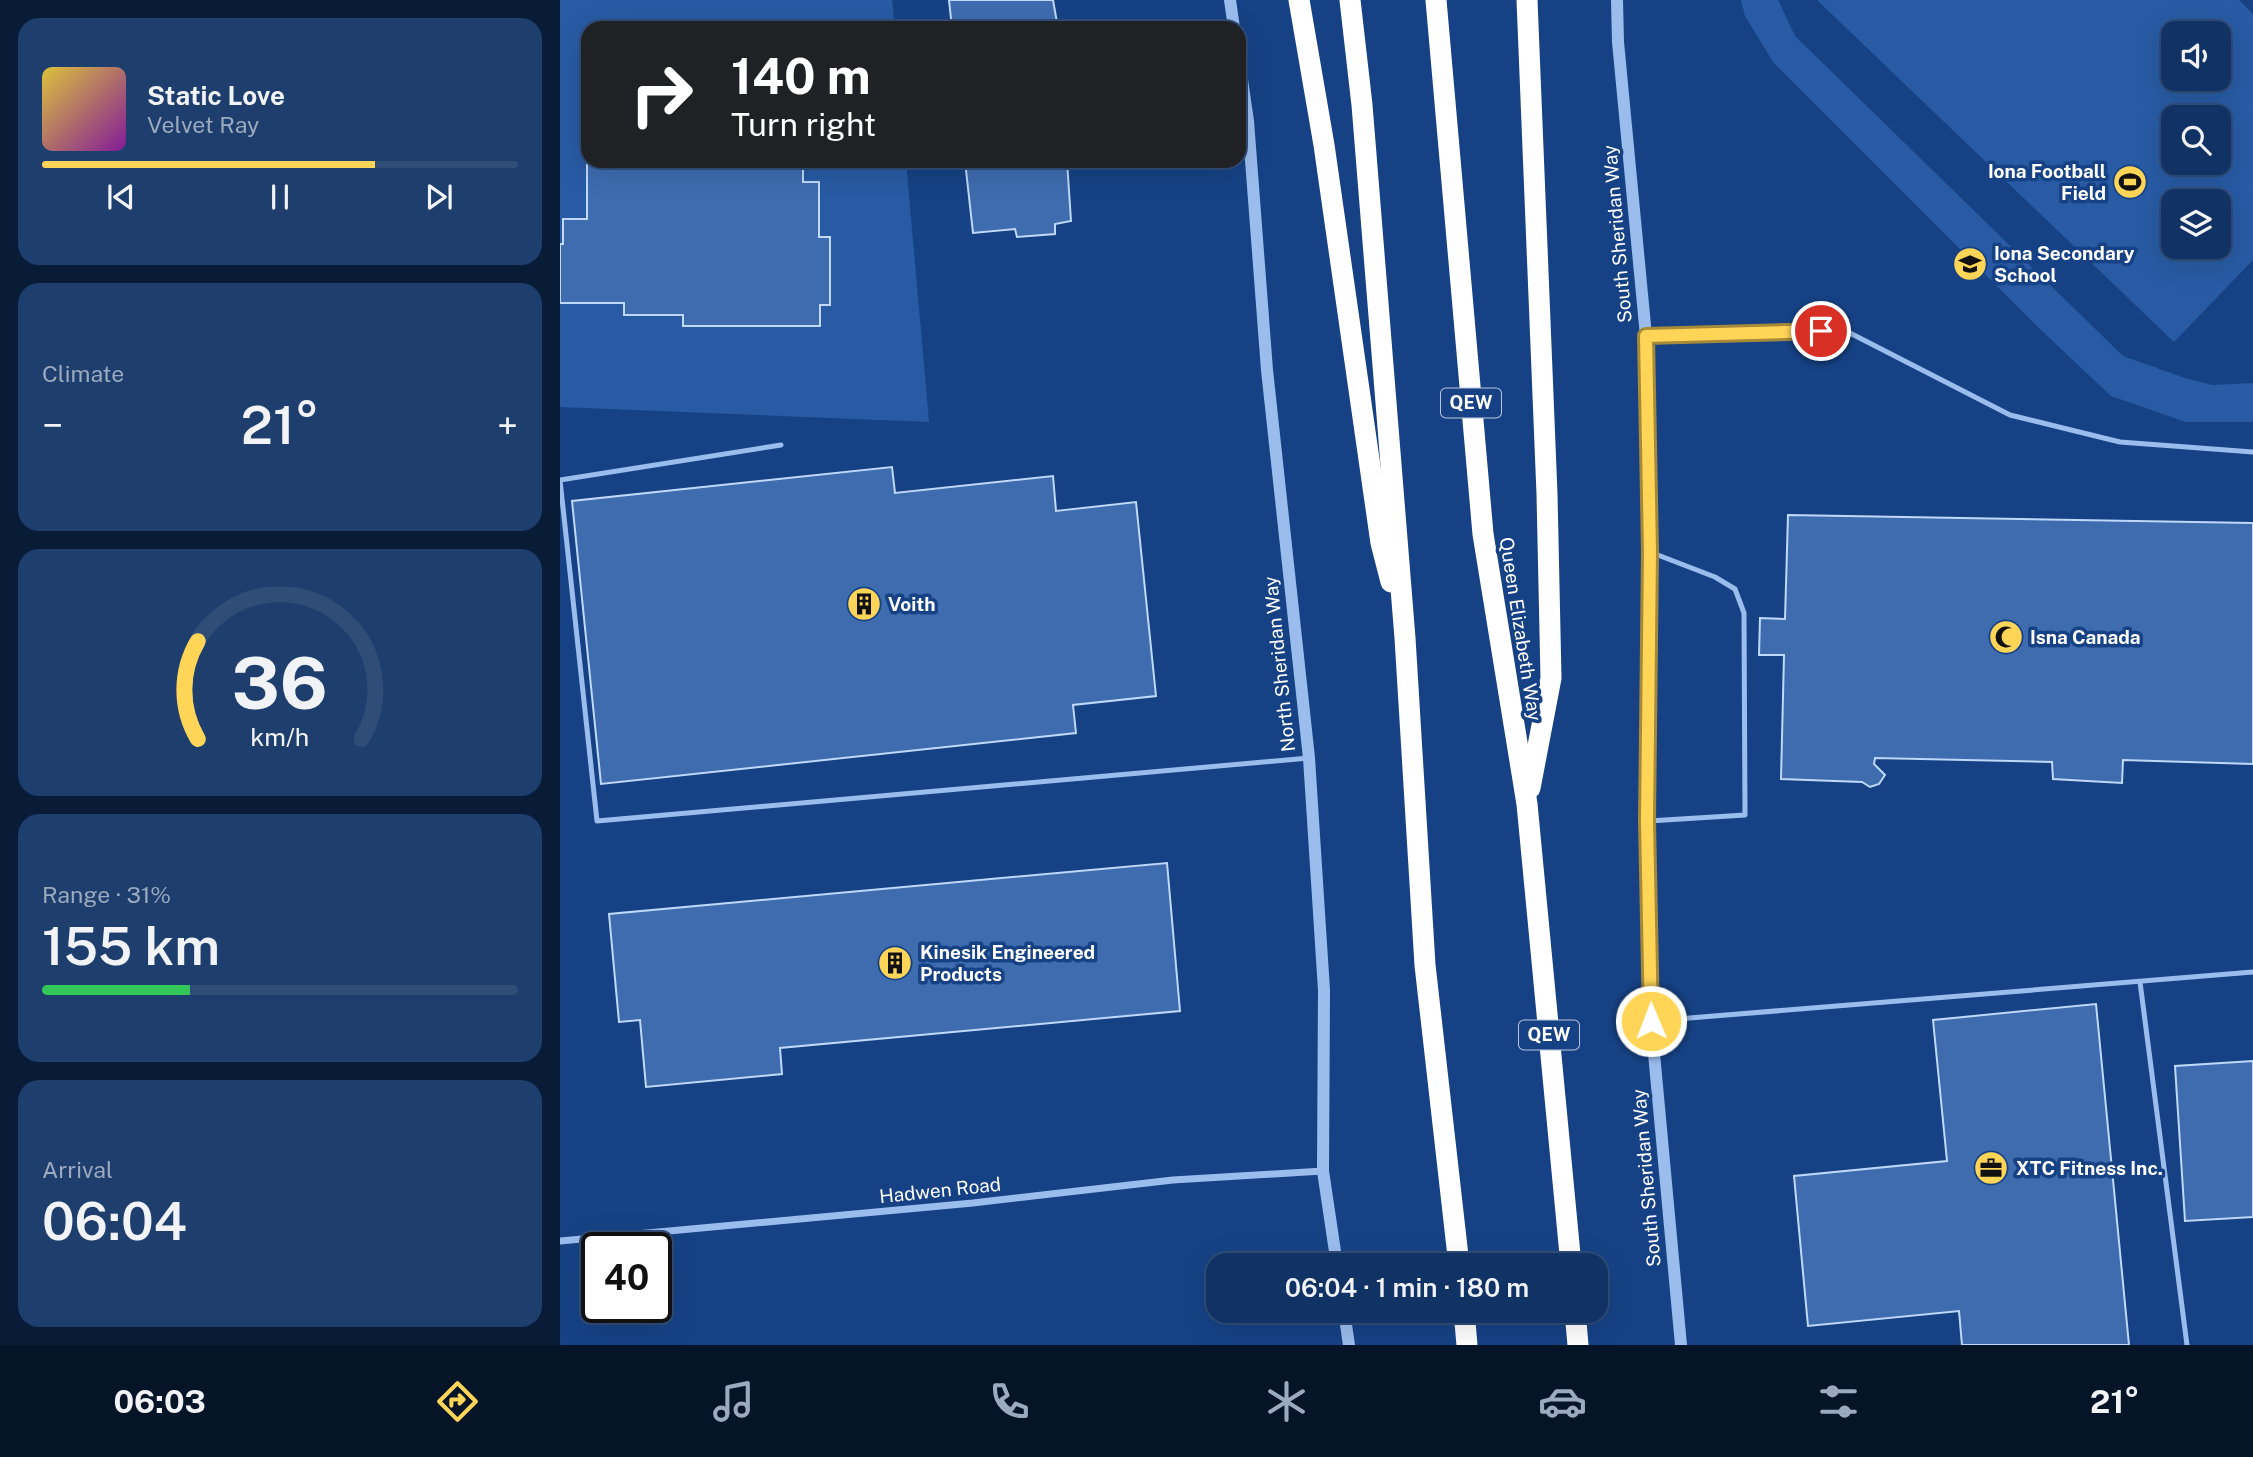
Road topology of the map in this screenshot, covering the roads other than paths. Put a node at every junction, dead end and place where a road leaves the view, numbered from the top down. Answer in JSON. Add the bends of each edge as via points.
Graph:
{"nodes":[{"id":1,"x":1230,"y":0,"type":"edge"},
{"id":2,"x":1299,"y":0,"type":"edge"},
{"id":3,"x":1350,"y":0,"type":"edge"},
{"id":4,"x":1436,"y":0,"type":"edge"},
{"id":5,"x":1527,"y":0,"type":"edge"},
{"id":6,"x":1617,"y":0,"type":"edge"},
{"id":7,"x":1233,"y":21,"type":"edge"},
{"id":8,"x":1246,"y":107,"type":"edge"},
{"id":9,"x":1646,"y":336,"type":"junction"},
{"id":10,"x":781,"y":445,"type":"dead end"},
{"id":11,"x":2253,"y":452,"type":"edge"},
{"id":12,"x":1650,"y":552,"type":"junction"},
{"id":13,"x":1405,"y":638,"type":"junction"},
{"id":14,"x":1309,"y":758,"type":"junction"},
{"id":15,"x":1527,"y":804,"type":"junction"},
{"id":16,"x":1647,"y":821,"type":"junction"},
{"id":17,"x":2253,"y":972,"type":"edge"},
{"id":18,"x":2140,"y":982,"type":"junction"},
{"id":19,"x":1651,"y":1021,"type":"junction"},
{"id":20,"x":1323,"y":1171,"type":"junction"},
{"id":21,"x":560,"y":1241,"type":"edge"},
{"id":22,"x":1335,"y":1253,"type":"edge"},
{"id":23,"x":1458,"y":1253,"type":"edge"},
{"id":24,"x":1570,"y":1253,"type":"edge"},
{"id":25,"x":1346,"y":1323,"type":"edge"},
{"id":26,"x":1465,"y":1323,"type":"edge"},
{"id":27,"x":1576,"y":1323,"type":"edge"},
{"id":28,"x":1349,"y":1345,"type":"edge"},
{"id":29,"x":1468,"y":1345,"type":"edge"},
{"id":30,"x":1578,"y":1345,"type":"edge"},
{"id":31,"x":1681,"y":1345,"type":"edge"},
{"id":32,"x":2187,"y":1345,"type":"edge"}],
"edges":[{"from":1,"to":7,"type":"street"},
{"from":2,"to":13,"type":"highway","via":[[1381,543]]},
{"from":3,"to":13,"type":"highway"},
{"from":4,"to":15,"type":"highway","name":"Queen Elizabeth Way","number":"QEW","via":[[1483,534]]},
{"from":5,"to":15,"type":"highway","via":[[1551,678]]},
{"from":6,"to":9,"type":"street","name":"South Sheridan Way"},
{"from":8,"to":14,"type":"street","name":"North Sheridan Way","via":[[1267,370]]},
{"from":9,"to":11,"type":"lane","via":[[1846,331],[2010,415],[2120,442]]},
{"from":9,"to":12,"type":"street","name":"South Sheridan Way"},
{"from":10,"to":14,"type":"lane","via":[[560,480],[597,821]]},
{"from":12,"to":16,"type":"street","name":"South Sheridan Way"},
{"from":12,"to":16,"type":"lane","via":[[1735,589],[1744,613],[1745,815]]},
{"from":13,"to":23,"type":"highway","via":[[1425,965]]},
{"from":14,"to":20,"type":"street","name":"North Sheridan Way","via":[[1324,990]]},
{"from":15,"to":24,"type":"highway","name":"Queen Elizabeth Way","number":"QEW"},
{"from":16,"to":19,"type":"street","name":"South Sheridan Way"},
{"from":17,"to":18,"type":"lane"},
{"from":18,"to":19,"type":"lane"},
{"from":18,"to":32,"type":"lane"},
{"from":19,"to":31,"type":"street","name":"South Sheridan Way"},
{"from":20,"to":21,"type":"street","name":"Hadwen Road","via":[[1173,1180]]},
{"from":20,"to":22,"type":"street","name":"North Sheridan Way"},
{"from":25,"to":28,"type":"street"},
{"from":26,"to":29,"type":"highway"},
{"from":27,"to":30,"type":"highway"}]}
